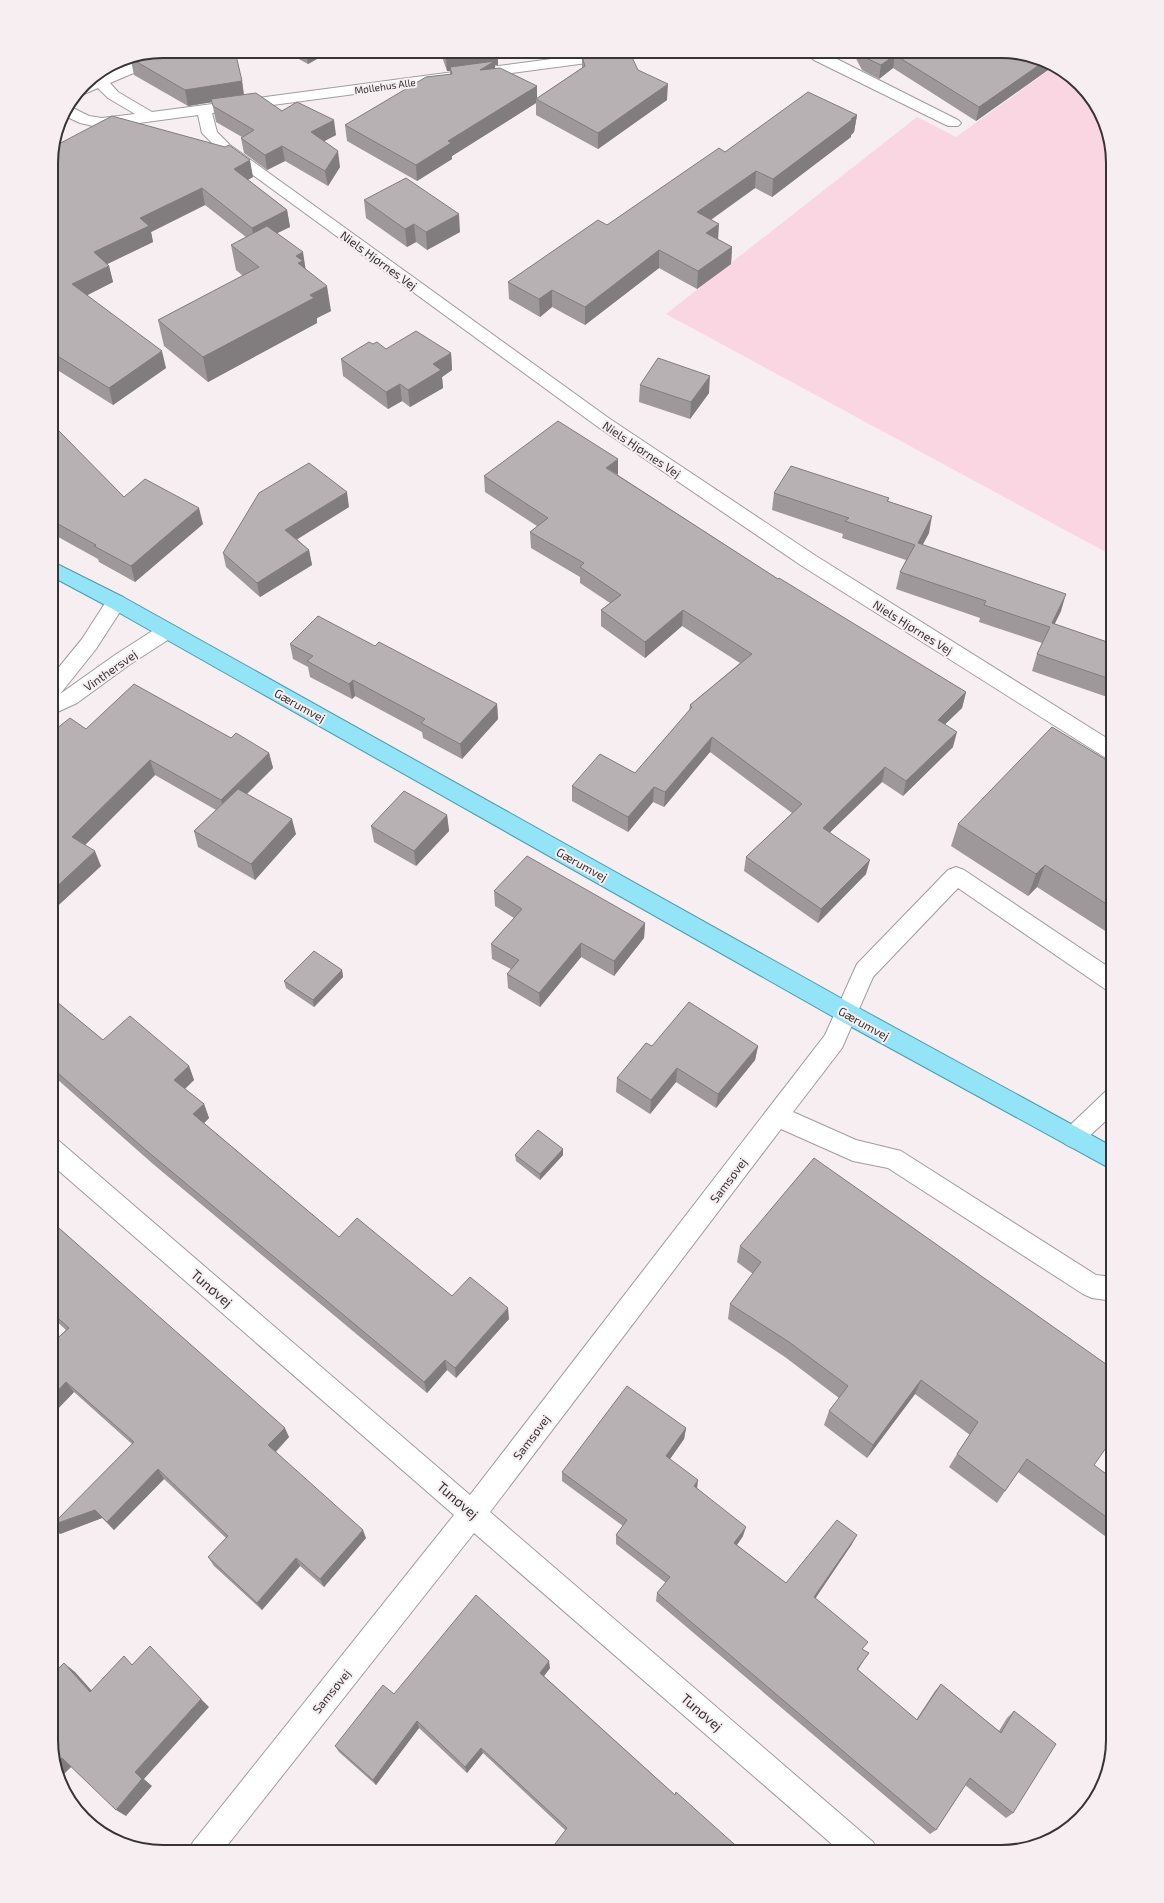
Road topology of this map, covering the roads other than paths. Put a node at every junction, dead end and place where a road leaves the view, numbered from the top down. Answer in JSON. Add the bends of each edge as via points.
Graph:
{"nodes":[{"id":1,"x":594,"y":58,"type":"edge"},
{"id":2,"x":821,"y":58,"type":"edge"},
{"id":3,"x":151,"y":59,"type":"edge"},
{"id":4,"x":100,"y":82,"type":"junction"},
{"id":5,"x":94,"y":84,"type":"edge"},
{"id":6,"x":129,"y":104,"type":"junction"},
{"id":7,"x":204,"y":110,"type":"junction"},
{"id":8,"x":71,"y":113,"type":"edge"},
{"id":9,"x":147,"y":115,"type":"junction"},
{"id":10,"x":102,"y":123,"type":"junction"},
{"id":11,"x":953,"y":123,"type":"dead end"},
{"id":12,"x":83,"y":133,"type":"edge"},
{"id":13,"x":58,"y":572,"type":"edge"},
{"id":14,"x":116,"y":602,"type":"junction"},
{"id":15,"x":167,"y":631,"type":"junction"},
{"id":16,"x":58,"y":682,"type":"edge"},
{"id":17,"x":58,"y":704,"type":"edge"},
{"id":18,"x":1106,"y":748,"type":"edge"},
{"id":19,"x":1106,"y":977,"type":"edge"},
{"id":20,"x":846,"y":1013,"type":"junction"},
{"id":21,"x":1106,"y":1106,"type":"edge"},
{"id":22,"x":777,"y":1116,"type":"junction"},
{"id":23,"x":1073,"y":1137,"type":"junction"},
{"id":24,"x":58,"y":1155,"type":"edge"},
{"id":25,"x":1106,"y":1155,"type":"edge"},
{"id":26,"x":1106,"y":1288,"type":"edge"},
{"id":27,"x":473,"y":1513,"type":"junction"},
{"id":28,"x":209,"y":1845,"type":"edge"},
{"id":29,"x":856,"y":1845,"type":"edge"}],
"edges":[{"from":1,"to":7,"type":"street","name":"Møllehus Alle"},
{"from":2,"to":11,"type":"street"},
{"from":3,"to":4,"type":"street"},
{"from":4,"to":5,"type":"street"},
{"from":4,"to":6,"type":"street","via":[[113,95]]},
{"from":6,"to":9,"type":"street"},
{"from":6,"to":10,"type":"street"},
{"from":7,"to":9,"type":"street","name":"Møllehus Alle"},
{"from":7,"to":18,"type":"street","name":"Niels Hjørnes Vej","via":[[210,133],[225,148],[604,423],[809,561]]},
{"from":8,"to":10,"type":"street","name":"Møllehus Alle","via":[[85,120]]},
{"from":9,"to":10,"type":"street","name":"Møllehus Alle"},
{"from":10,"to":12,"type":"street"},
{"from":13,"to":14,"type":"main road","name":"Gærumvej"},
{"from":14,"to":15,"type":"main road","name":"Gærumvej"},
{"from":14,"to":16,"type":"street","name":"Vinthersvej","via":[[89,644]]},
{"from":15,"to":17,"type":"street","name":"Vinthersvej"},
{"from":15,"to":20,"type":"main road","name":"Gærumvej"},
{"from":19,"to":20,"type":"street","name":"Samsøvej","via":[[956,876],[865,971]]},
{"from":20,"to":22,"type":"street","name":"Samsøvej","via":[[834,1041]]},
{"from":20,"to":23,"type":"main road","name":"Gærumvej"},
{"from":21,"to":23,"type":"street"},
{"from":22,"to":26,"type":"street","via":[[854,1150],[893,1158],[1092,1286]]},
{"from":22,"to":27,"type":"street","name":"Samsøvej"},
{"from":23,"to":25,"type":"main road","name":"Gærumvej"},
{"from":24,"to":27,"type":"street","name":"Tunøvej"},
{"from":27,"to":28,"type":"street","name":"Samsøvej"},
{"from":27,"to":29,"type":"street","name":"Tunøvej"}]}
